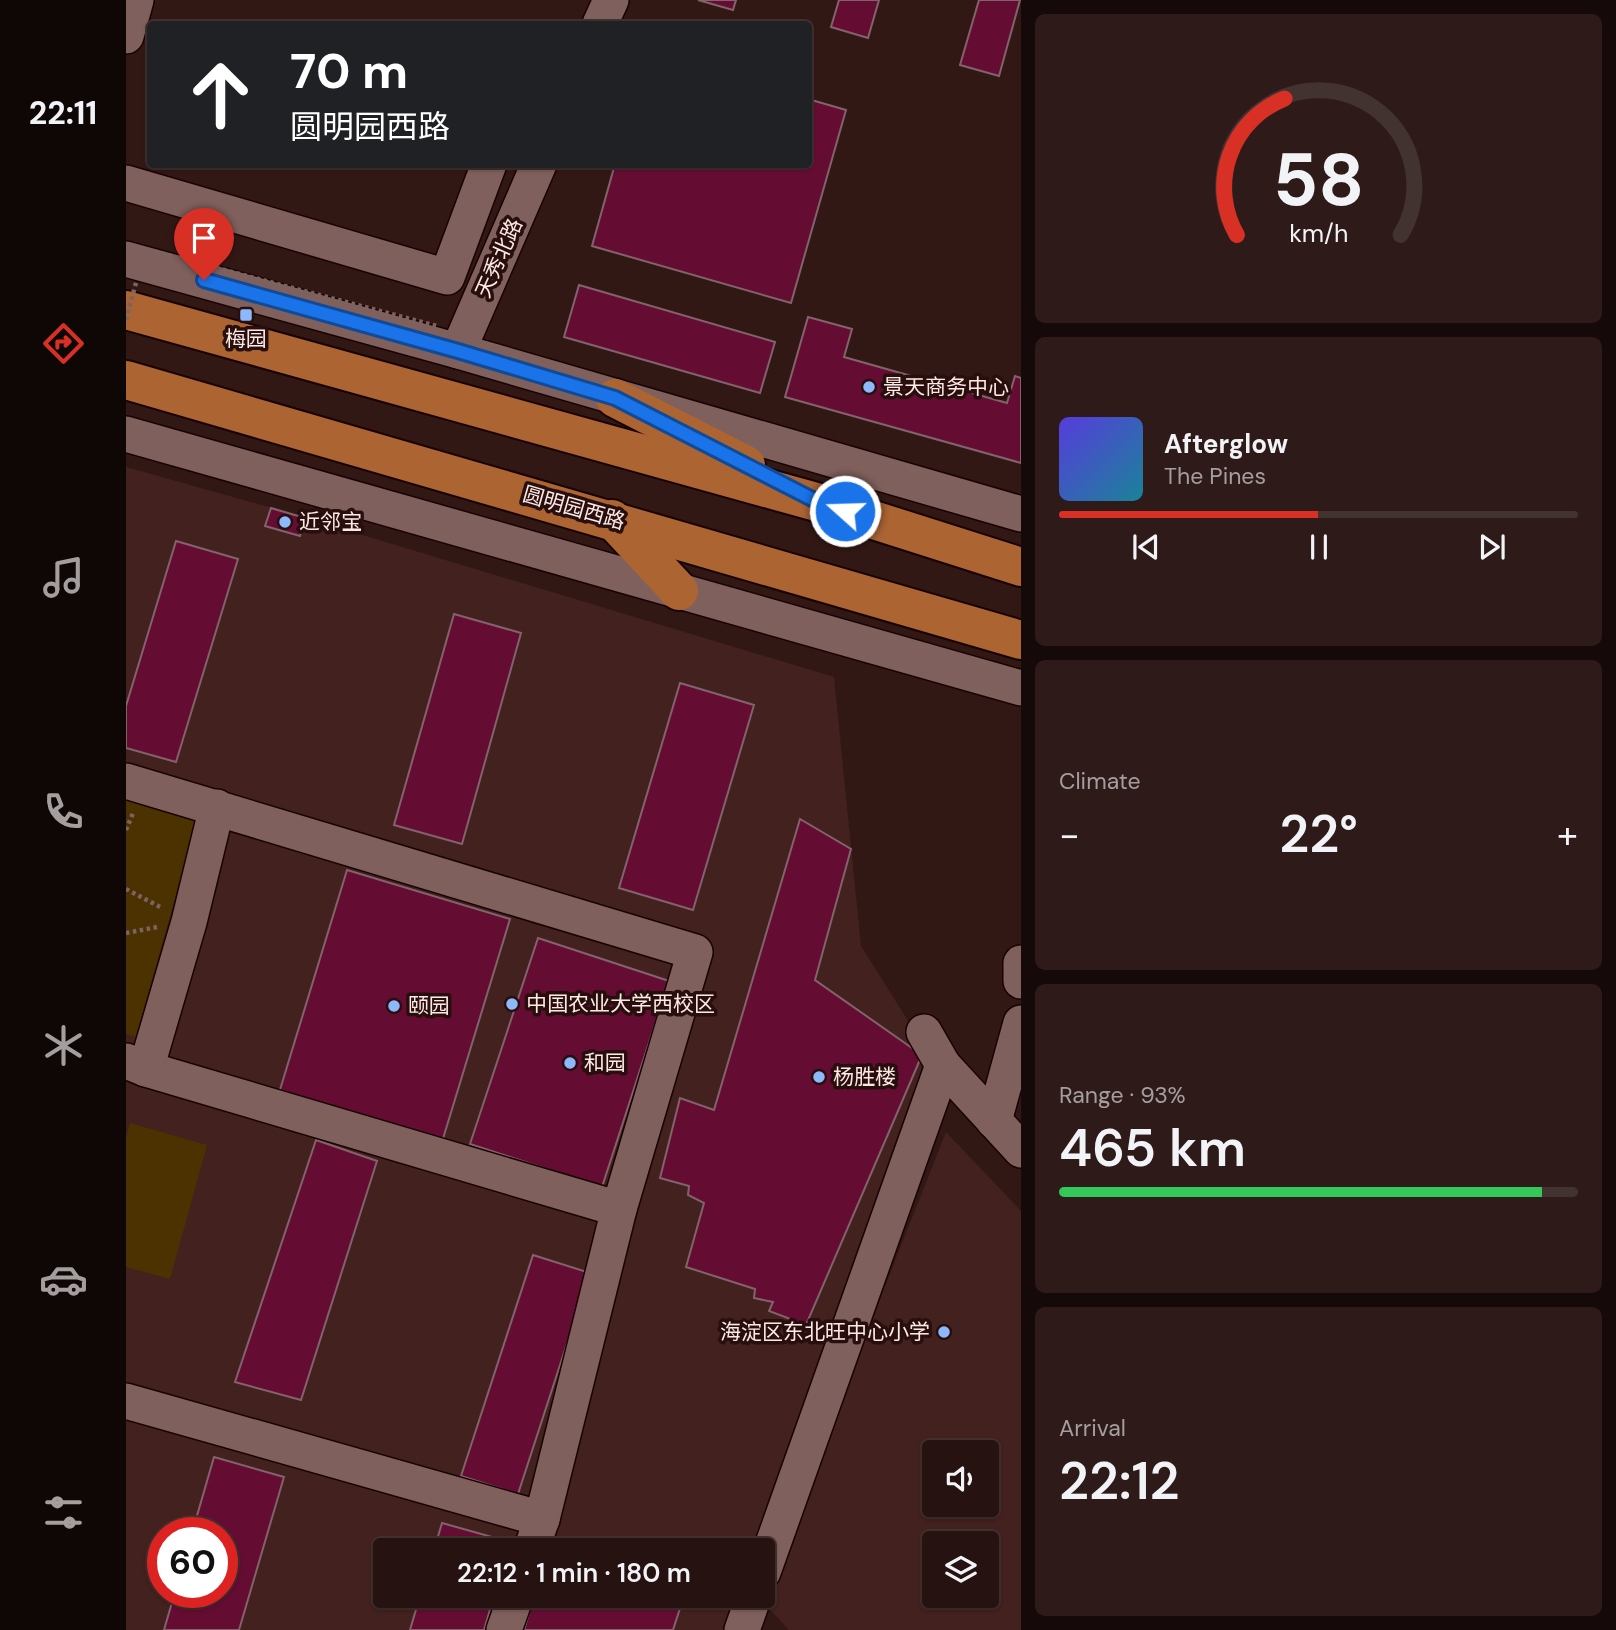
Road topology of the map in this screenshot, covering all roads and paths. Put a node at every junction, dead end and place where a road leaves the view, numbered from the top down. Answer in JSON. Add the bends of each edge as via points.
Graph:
{"nodes":[{"id":1,"x":135,"y":0,"type":"edge"},
{"id":2,"x":611,"y":0,"type":"edge"},
{"id":3,"x":601,"y":21,"type":"edge"},
{"id":4,"x":126,"y":36,"type":"edge"},
{"id":5,"x":488,"y":168,"type":"edge"},
{"id":6,"x":537,"y":168,"type":"edge"},
{"id":7,"x":126,"y":183,"type":"edge"},
{"id":8,"x":126,"y":259,"type":"edge"},
{"id":9,"x":126,"y":310,"type":"edge"},
{"id":10,"x":126,"y":320,"type":"edge"},
{"id":11,"x":447,"y":338,"type":"junction"},
{"id":12,"x":126,"y":380,"type":"edge"},
{"id":13,"x":615,"y":398,"type":"junction"},
{"id":14,"x":126,"y":434,"type":"edge"},
{"id":15,"x":820,"y":503,"type":"junction"},
{"id":16,"x":1021,"y":514,"type":"edge"},
{"id":17,"x":612,"y":519,"type":"junction"},
{"id":18,"x":1021,"y":566,"type":"edge"},
{"id":19,"x":678,"y":592,"type":"junction"},
{"id":20,"x":1021,"y":639,"type":"edge"},
{"id":21,"x":1021,"y":688,"type":"edge"},
{"id":22,"x":126,"y":780,"type":"edge"},
{"id":23,"x":217,"y":807,"type":"junction"},
{"id":24,"x":126,"y":888,"type":"edge"},
{"id":25,"x":189,"y":922,"type":"junction"},
{"id":26,"x":1021,"y":963,"type":"edge"},
{"id":27,"x":1021,"y":981,"type":"edge"},
{"id":28,"x":1021,"y":1023,"type":"edge"},
{"id":29,"x":924,"y":1032,"type":"dead end"},
{"id":30,"x":136,"y":1065,"type":"edge"},
{"id":31,"x":943,"y":1065,"type":"junction"},
{"id":32,"x":994,"y":1121,"type":"junction"},
{"id":33,"x":1021,"y":1150,"type":"edge"},
{"id":34,"x":619,"y":1209,"type":"junction"},
{"id":35,"x":126,"y":1401,"type":"edge"},
{"id":36,"x":536,"y":1535,"type":"edge"},
{"id":37,"x":775,"y":1538,"type":"edge"},
{"id":38,"x":512,"y":1608,"type":"edge"},
{"id":39,"x":750,"y":1608,"type":"edge"},
{"id":40,"x":504,"y":1630,"type":"edge"},
{"id":41,"x":742,"y":1630,"type":"edge"}],
"edges":[{"from":1,"to":4,"type":"street"},
{"from":2,"to":3,"type":"street"},
{"from":5,"to":7,"type":"street","via":[[447,277]]},
{"from":6,"to":11,"type":"street","name":"天秀北路"},
{"from":8,"to":11,"type":"street"},
{"from":9,"to":15,"type":"main road"},
{"from":10,"to":11,"type":"path","bridge":true,"via":[[145,249]]},
{"from":11,"to":13,"type":"street"},
{"from":12,"to":17,"type":"main road","name":"圆明园西路"},
{"from":13,"to":15,"type":"main road"},
{"from":13,"to":16,"type":"street"},
{"from":14,"to":19,"type":"street"},
{"from":15,"to":18,"type":"main road"},
{"from":17,"to":19,"type":"main road"},
{"from":17,"to":20,"type":"main road","name":"圆明园西路"},
{"from":19,"to":21,"type":"street"},
{"from":22,"to":23,"type":"street"},
{"from":23,"to":25,"type":"street"},
{"from":23,"to":34,"type":"street","via":[[695,952]]},
{"from":24,"to":25,"type":"path"},
{"from":25,"to":30,"type":"street"},
{"from":26,"to":27,"type":"street"},
{"from":28,"to":32,"type":"street"},
{"from":29,"to":31,"type":"street"},
{"from":30,"to":34,"type":"street"},
{"from":31,"to":32,"type":"street"},
{"from":31,"to":37,"type":"street"},
{"from":32,"to":33,"type":"street"},
{"from":34,"to":36,"type":"street"},
{"from":35,"to":36,"type":"street"},
{"from":38,"to":40,"type":"street"},
{"from":39,"to":41,"type":"street"}]}
